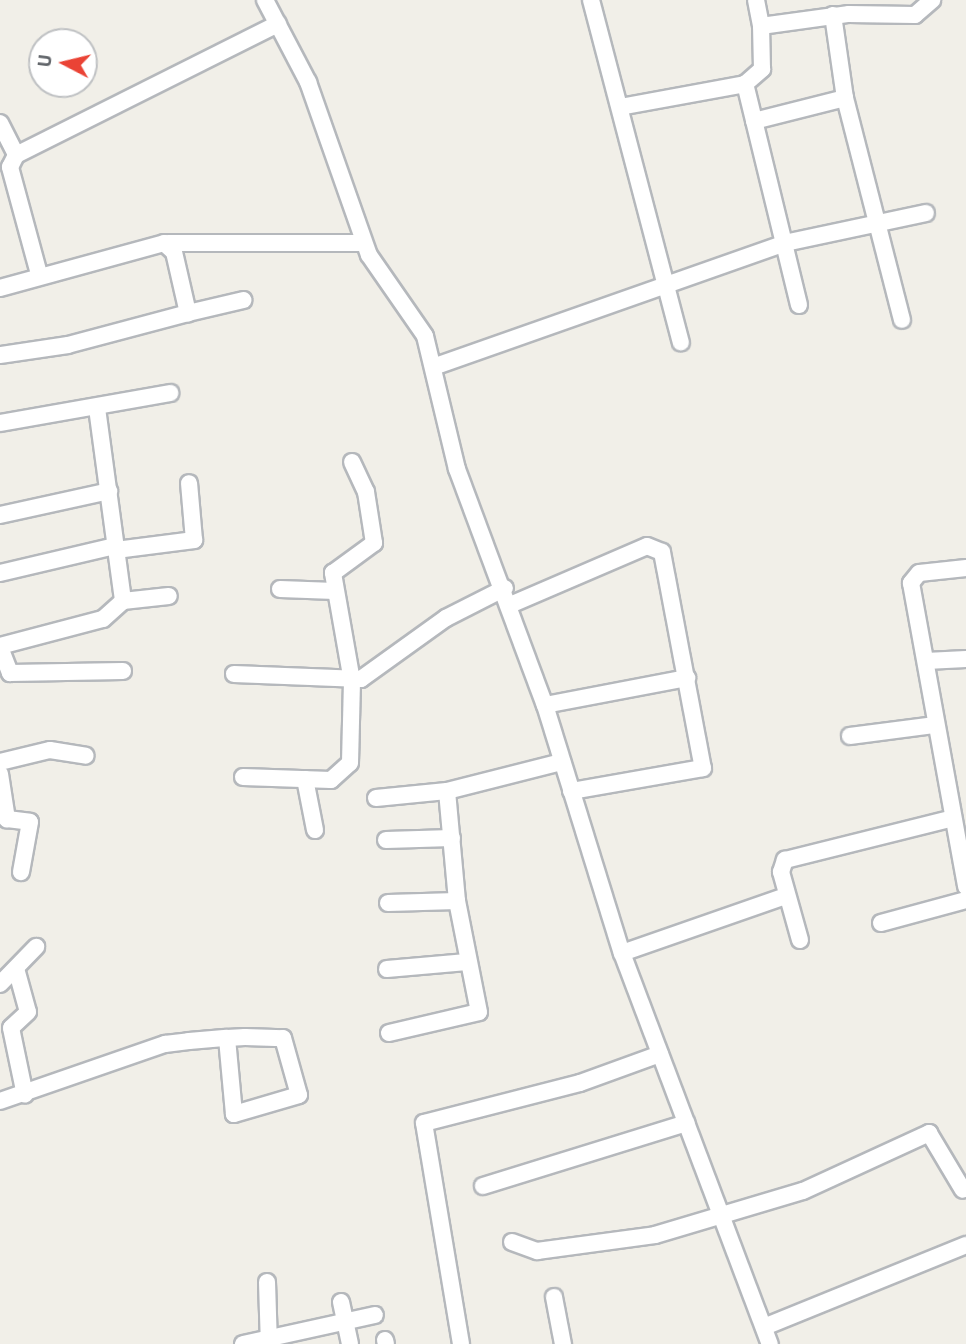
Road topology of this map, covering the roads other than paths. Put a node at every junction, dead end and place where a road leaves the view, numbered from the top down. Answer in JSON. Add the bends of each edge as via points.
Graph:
{"nodes":[{"id":1,"x":265,"y":0,"type":"edge"},
{"id":2,"x":592,"y":0,"type":"edge"},
{"id":3,"x":756,"y":0,"type":"edge"},
{"id":4,"x":932,"y":0,"type":"edge"},
{"id":5,"x":843,"y":10,"type":"edge"},
{"id":6,"x":278,"y":24,"type":"junction"},
{"id":7,"x":761,"y":26,"type":"junction"},
{"id":8,"x":745,"y":84,"type":"junction"},
{"id":9,"x":845,"y":98,"type":"junction"},
{"id":10,"x":620,"y":107,"type":"junction"},
{"id":11,"x":754,"y":121,"type":"junction"},
{"id":12,"x":0,"y":123,"type":"edge"},
{"id":13,"x":16,"y":155,"type":"junction"},
{"id":14,"x":926,"y":213,"type":"dead end"},
{"id":15,"x":875,"y":225,"type":"junction"},
{"id":16,"x":168,"y":243,"type":"junction"},
{"id":17,"x":363,"y":243,"type":"junction"},
{"id":18,"x":785,"y":243,"type":"junction"},
{"id":19,"x":39,"y":274,"type":"junction"},
{"id":20,"x":665,"y":283,"type":"junction"},
{"id":21,"x":0,"y":288,"type":"edge"},
{"id":22,"x":244,"y":300,"type":"dead end"},
{"id":23,"x":799,"y":304,"type":"dead end"},
{"id":24,"x":188,"y":313,"type":"junction"},
{"id":25,"x":902,"y":320,"type":"dead end"},
{"id":26,"x":681,"y":342,"type":"dead end"},
{"id":27,"x":0,"y":355,"type":"edge"},
{"id":28,"x":436,"y":366,"type":"junction"},
{"id":29,"x":170,"y":393,"type":"dead end"},
{"id":30,"x":97,"y":408,"type":"junction"},
{"id":31,"x":0,"y":423,"type":"edge"},
{"id":32,"x":352,"y":462,"type":"dead end"},
{"id":33,"x":188,"y":483,"type":"dead end"},
{"id":34,"x":109,"y":491,"type":"junction"},
{"id":35,"x":0,"y":515,"type":"edge"},
{"id":36,"x":115,"y":548,"type":"junction"},
{"id":37,"x":966,"y":568,"type":"edge"},
{"id":38,"x":0,"y":573,"type":"edge"},
{"id":39,"x":505,"y":588,"type":"junction"},
{"id":40,"x":280,"y":589,"type":"dead end"},
{"id":41,"x":335,"y":591,"type":"junction"},
{"id":42,"x":169,"y":596,"type":"dead end"},
{"id":43,"x":123,"y":601,"type":"junction"},
{"id":44,"x":510,"y":605,"type":"junction"},
{"id":45,"x":0,"y":647,"type":"edge"},
{"id":46,"x":966,"y":659,"type":"edge"},
{"id":47,"x":926,"y":661,"type":"junction"},
{"id":48,"x":123,"y":671,"type":"dead end"},
{"id":49,"x":234,"y":674,"type":"dead end"},
{"id":50,"x":687,"y":678,"type":"junction"},
{"id":51,"x":352,"y":681,"type":"junction"},
{"id":52,"x":545,"y":705,"type":"junction"},
{"id":53,"x":935,"y":725,"type":"junction"},
{"id":54,"x":850,"y":736,"type":"dead end"},
{"id":55,"x":86,"y":755,"type":"dead end"},
{"id":56,"x":0,"y":762,"type":"edge"},
{"id":57,"x":562,"y":762,"type":"junction"},
{"id":58,"x":0,"y":774,"type":"edge"},
{"id":59,"x":243,"y":777,"type":"dead end"},
{"id":60,"x":305,"y":779,"type":"junction"},
{"id":61,"x":447,"y":791,"type":"junction"},
{"id":62,"x":571,"y":791,"type":"junction"},
{"id":63,"x":376,"y":798,"type":"dead end"},
{"id":64,"x":953,"y":818,"type":"junction"},
{"id":65,"x":4,"y":820,"type":"edge"},
{"id":66,"x":315,"y":830,"type":"dead end"},
{"id":67,"x":452,"y":838,"type":"junction"},
{"id":68,"x":386,"y":840,"type":"dead end"},
{"id":69,"x":21,"y":872,"type":"dead end"},
{"id":70,"x":966,"y":887,"type":"edge"},
{"id":71,"x":786,"y":896,"type":"junction"},
{"id":72,"x":966,"y":900,"type":"edge"},
{"id":73,"x":457,"y":901,"type":"junction"},
{"id":74,"x":388,"y":903,"type":"dead end"},
{"id":75,"x":881,"y":923,"type":"dead end"},
{"id":76,"x":800,"y":940,"type":"dead end"},
{"id":77,"x":36,"y":947,"type":"dead end"},
{"id":78,"x":622,"y":953,"type":"junction"},
{"id":79,"x":467,"y":962,"type":"junction"},
{"id":80,"x":387,"y":969,"type":"dead end"},
{"id":81,"x":17,"y":972,"type":"junction"},
{"id":82,"x":0,"y":985,"type":"edge"},
{"id":83,"x":389,"y":1032,"type":"dead end"},
{"id":84,"x":227,"y":1038,"type":"junction"},
{"id":85,"x":660,"y":1054,"type":"junction"},
{"id":86,"x":25,"y":1095,"type":"junction"},
{"id":87,"x":0,"y":1101,"type":"edge"},
{"id":88,"x":686,"y":1124,"type":"junction"},
{"id":89,"x":483,"y":1186,"type":"dead end"},
{"id":90,"x":963,"y":1190,"type":"dead end"},
{"id":91,"x":721,"y":1217,"type":"junction"},
{"id":92,"x":512,"y":1242,"type":"dead end"},
{"id":93,"x":966,"y":1245,"type":"edge"},
{"id":94,"x":267,"y":1282,"type":"dead end"},
{"id":95,"x":554,"y":1297,"type":"dead end"},
{"id":96,"x":341,"y":1302,"type":"dead end"},
{"id":97,"x":375,"y":1315,"type":"dead end"},
{"id":98,"x":345,"y":1321,"type":"junction"},
{"id":99,"x":764,"y":1327,"type":"junction"},
{"id":100,"x":268,"y":1341,"type":"edge"},
{"id":101,"x":243,"y":1344,"type":"edge"},
{"id":102,"x":350,"y":1344,"type":"edge"},
{"id":103,"x":461,"y":1344,"type":"edge"},
{"id":104,"x":563,"y":1344,"type":"edge"},
{"id":105,"x":770,"y":1344,"type":"edge"}],
"edges":[{"from":1,"to":6,"type":"street"},
{"from":2,"to":10,"type":"street"},
{"from":3,"to":7,"type":"street"},
{"from":4,"to":5,"type":"street","via":[[915,15]]},
{"from":5,"to":7,"type":"street"},
{"from":5,"to":9,"type":"street"},
{"from":6,"to":13,"type":"street"},
{"from":6,"to":17,"type":"street","via":[[308,82]]},
{"from":7,"to":8,"type":"street","via":[[762,69]]},
{"from":8,"to":10,"type":"street"},
{"from":8,"to":11,"type":"street"},
{"from":9,"to":11,"type":"street"},
{"from":9,"to":15,"type":"street"},
{"from":10,"to":20,"type":"street"},
{"from":11,"to":18,"type":"street"},
{"from":12,"to":13,"type":"street"},
{"from":13,"to":19,"type":"street","via":[[10,167]]},
{"from":14,"to":15,"type":"street"},
{"from":15,"to":18,"type":"street"},
{"from":15,"to":25,"type":"street"},
{"from":16,"to":17,"type":"street"},
{"from":16,"to":19,"type":"street"},
{"from":16,"to":24,"type":"street"},
{"from":17,"to":28,"type":"street","via":[[425,336]]},
{"from":18,"to":20,"type":"street"},
{"from":18,"to":23,"type":"street"},
{"from":19,"to":21,"type":"street"},
{"from":20,"to":26,"type":"street"},
{"from":20,"to":28,"type":"street"},
{"from":22,"to":24,"type":"street"},
{"from":24,"to":27,"type":"street","via":[[68,345]]},
{"from":28,"to":39,"type":"street","via":[[457,469]]},
{"from":29,"to":30,"type":"street"},
{"from":30,"to":31,"type":"street"},
{"from":30,"to":34,"type":"street"},
{"from":32,"to":41,"type":"street","via":[[366,492],[374,543],[333,573]]},
{"from":33,"to":36,"type":"street","via":[[194,540]]},
{"from":34,"to":35,"type":"street"},
{"from":34,"to":36,"type":"street"},
{"from":36,"to":38,"type":"street"},
{"from":36,"to":43,"type":"street"},
{"from":37,"to":47,"type":"street","via":[[913,577]]},
{"from":39,"to":44,"type":"street"},
{"from":39,"to":51,"type":"street","via":[[446,618],[371,673]]},
{"from":40,"to":41,"type":"street"},
{"from":41,"to":51,"type":"street"},
{"from":42,"to":43,"type":"street"},
{"from":43,"to":45,"type":"street","via":[[103,619]]},
{"from":44,"to":50,"type":"street","via":[[656,546]]},
{"from":44,"to":52,"type":"street"},
{"from":45,"to":48,"type":"street","via":[[10,673]]},
{"from":46,"to":47,"type":"street"},
{"from":47,"to":53,"type":"street"},
{"from":49,"to":51,"type":"street"},
{"from":50,"to":52,"type":"street"},
{"from":50,"to":62,"type":"street","via":[[703,768]]},
{"from":51,"to":60,"type":"street","via":[[347,772],[331,780]]},
{"from":52,"to":57,"type":"street"},
{"from":53,"to":54,"type":"street"},
{"from":53,"to":64,"type":"street"},
{"from":55,"to":56,"type":"street","via":[[50,750]]},
{"from":57,"to":61,"type":"street"},
{"from":57,"to":62,"type":"street"},
{"from":58,"to":65,"type":"street"},
{"from":59,"to":60,"type":"street"},
{"from":60,"to":66,"type":"street"},
{"from":61,"to":63,"type":"street"},
{"from":61,"to":67,"type":"street"},
{"from":62,"to":78,"type":"street"},
{"from":64,"to":70,"type":"street"},
{"from":64,"to":71,"type":"street","via":[[785,860],[780,867]]},
{"from":65,"to":69,"type":"street","via":[[30,822]]},
{"from":67,"to":68,"type":"street"},
{"from":67,"to":73,"type":"street"},
{"from":71,"to":76,"type":"street"},
{"from":71,"to":78,"type":"street"},
{"from":72,"to":75,"type":"street"},
{"from":73,"to":74,"type":"street"},
{"from":73,"to":79,"type":"street"},
{"from":77,"to":81,"type":"street"},
{"from":78,"to":85,"type":"street"},
{"from":79,"to":80,"type":"street"},
{"from":79,"to":83,"type":"street","via":[[487,1010]]},
{"from":81,"to":82,"type":"street"},
{"from":81,"to":86,"type":"street","via":[[28,1013],[11,1028]]},
{"from":84,"to":84,"type":"street","via":[[284,1038],[299,1095],[234,1114]]},
{"from":84,"to":86,"type":"street","via":[[165,1044]]},
{"from":85,"to":88,"type":"street"},
{"from":85,"to":103,"type":"street","via":[[580,1083],[424,1123]]},
{"from":86,"to":87,"type":"street"},
{"from":88,"to":89,"type":"street"},
{"from":88,"to":91,"type":"street"},
{"from":90,"to":91,"type":"street","via":[[929,1133],[803,1191]]},
{"from":91,"to":92,"type":"street","via":[[650,1237],[565,1249],[537,1251]]},
{"from":91,"to":99,"type":"street"},
{"from":93,"to":99,"type":"street"},
{"from":94,"to":100,"type":"street"},
{"from":95,"to":104,"type":"street"},
{"from":96,"to":98,"type":"street"},
{"from":97,"to":98,"type":"street"},
{"from":98,"to":100,"type":"street"},
{"from":98,"to":102,"type":"street"},
{"from":99,"to":105,"type":"street"},
{"from":100,"to":101,"type":"street"}]}
